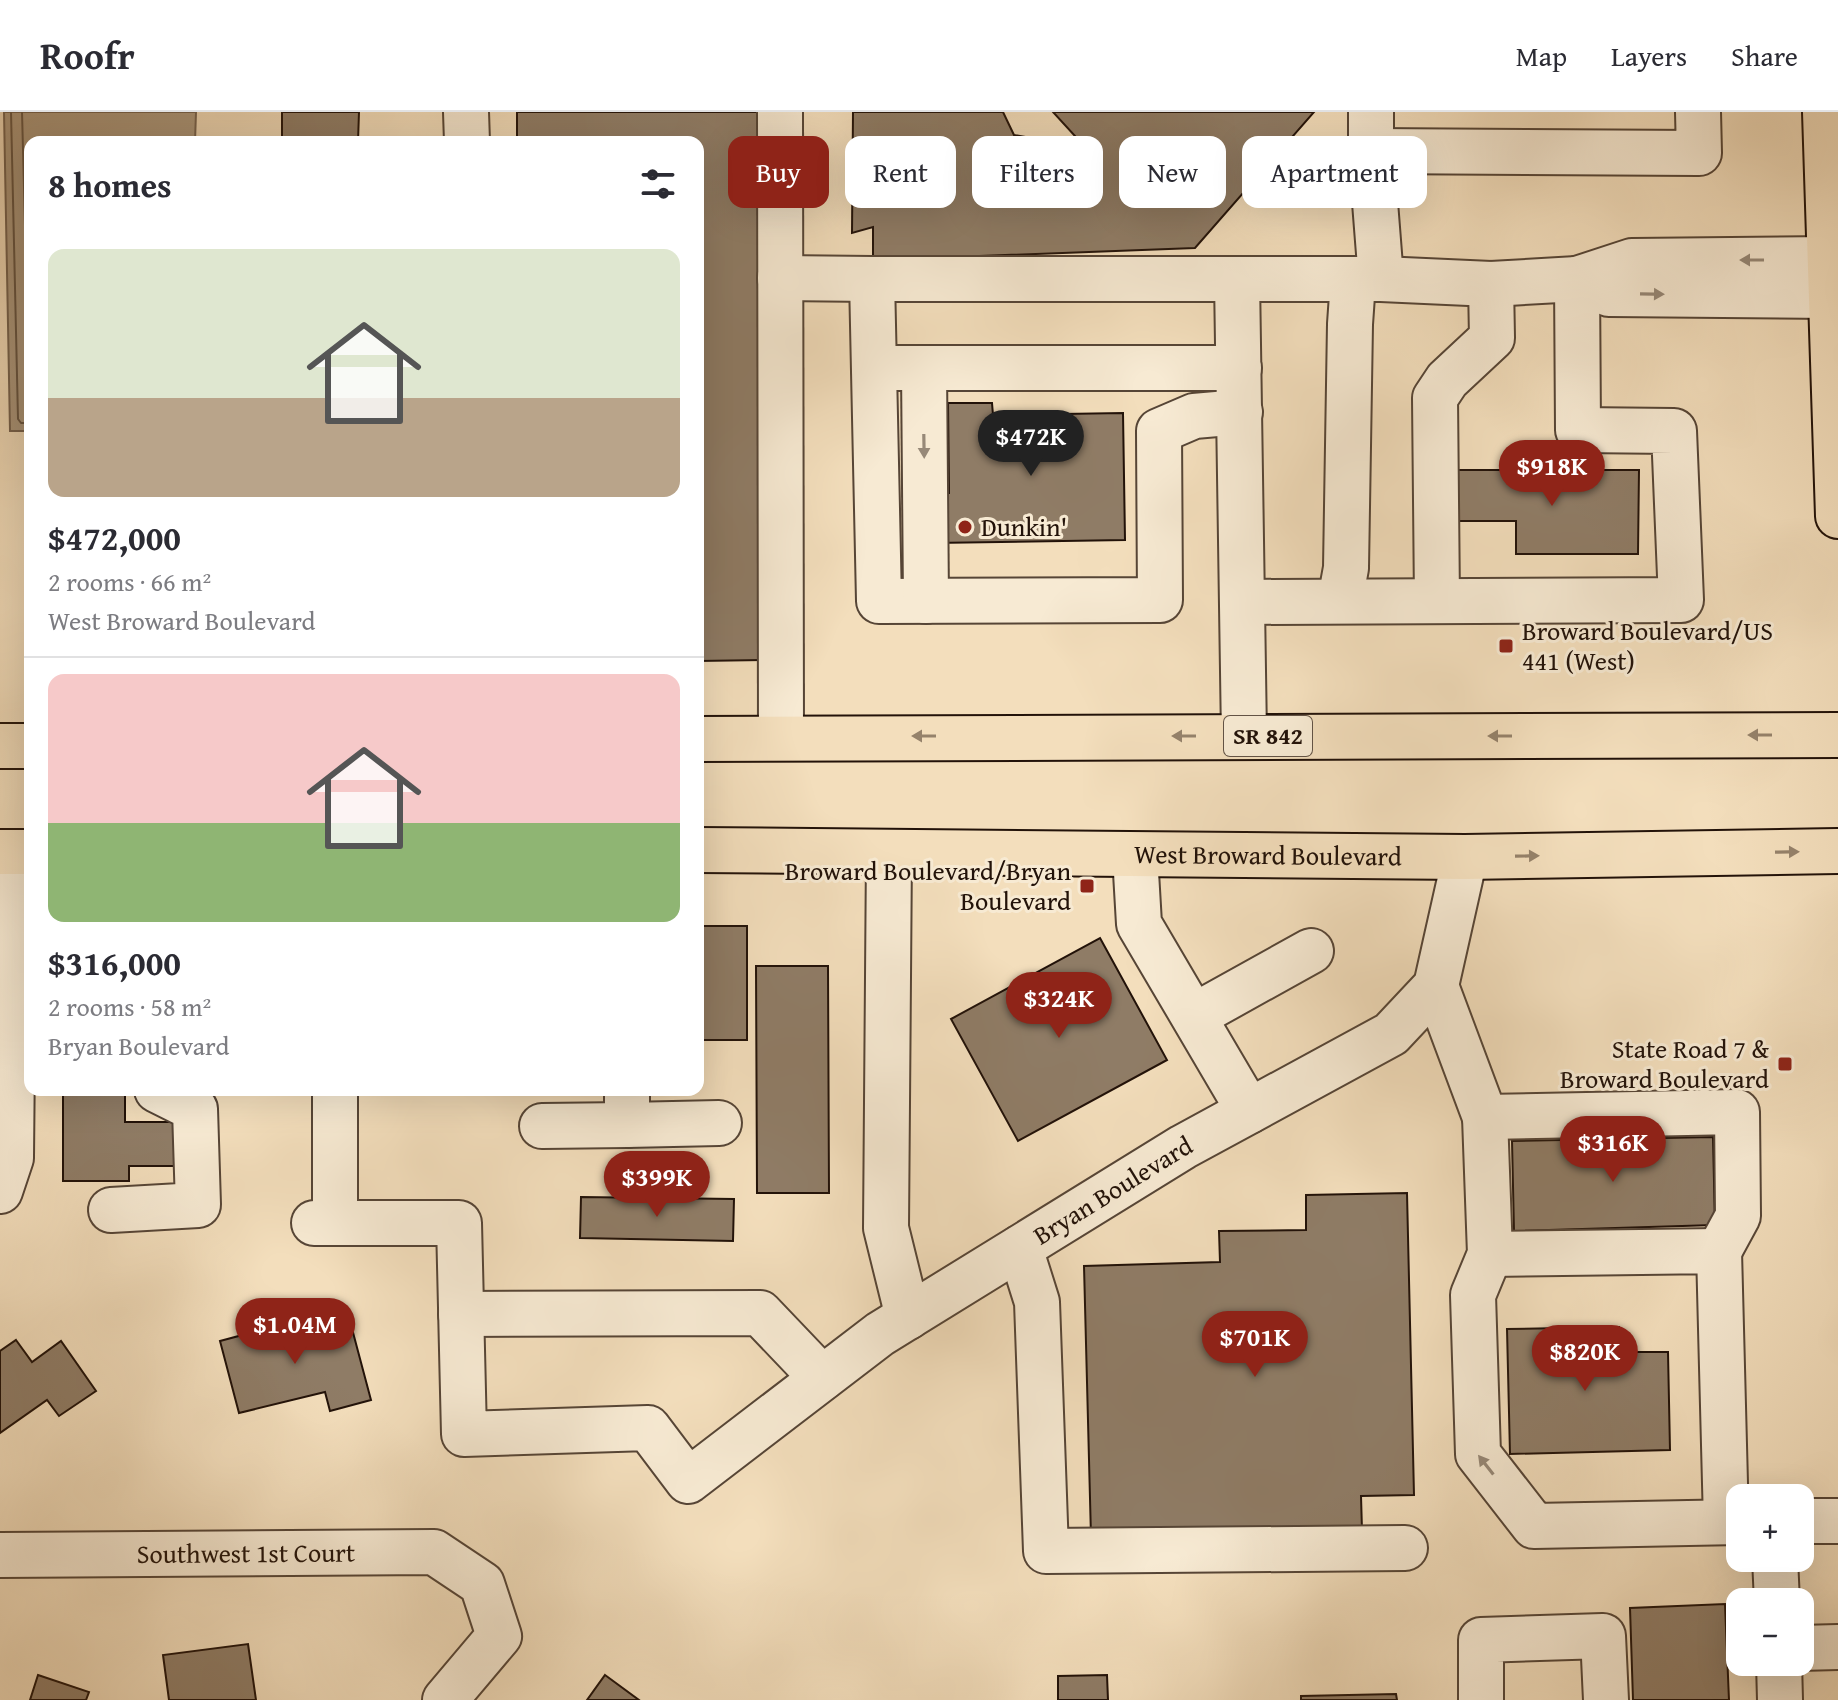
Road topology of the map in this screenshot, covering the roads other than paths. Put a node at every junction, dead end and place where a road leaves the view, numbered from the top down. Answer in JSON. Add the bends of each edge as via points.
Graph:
{"nodes":[{"id":1,"x":466,"y":112,"type":"edge"},
{"id":2,"x":780,"y":112,"type":"edge"},
{"id":3,"x":1698,"y":112,"type":"edge"},
{"id":4,"x":1825,"y":112,"type":"edge"},
{"id":5,"x":1371,"y":132,"type":"edge"},
{"id":6,"x":467,"y":136,"type":"edge"},
{"id":7,"x":780,"y":278,"type":"junction"},
{"id":8,"x":1830,"y":278,"type":"junction"},
{"id":9,"x":872,"y":279,"type":"junction"},
{"id":10,"x":1237,"y":279,"type":"junction"},
{"id":11,"x":1577,"y":279,"type":"junction"},
{"id":12,"x":1367,"y":280,"type":"junction"},
{"id":13,"x":1491,"y":284,"type":"junction"},
{"id":14,"x":874,"y":368,"type":"junction"},
{"id":15,"x":924,"y":368,"type":"junction"},
{"id":16,"x":1239,"y":368,"type":"junction"},
{"id":17,"x":1240,"y":412,"type":"junction"},
{"id":18,"x":1838,"y":516,"type":"edge"},
{"id":19,"x":926,"y":601,"type":"junction"},
{"id":20,"x":1340,"y":601,"type":"junction"},
{"id":21,"x":1437,"y":601,"type":"junction"},
{"id":22,"x":1243,"y":602,"type":"junction"},
{"id":23,"x":1838,"y":735,"type":"edge"},
{"id":24,"x":1244,"y":736,"type":"junction"},
{"id":25,"x":781,"y":737,"type":"junction"},
{"id":26,"x":704,"y":739,"type":"edge"},
{"id":27,"x":0,"y":746,"type":"edge"},
{"id":28,"x":24,"y":746,"type":"edge"},
{"id":29,"x":704,"y":850,"type":"edge"},
{"id":30,"x":1838,"y":851,"type":"edge"},
{"id":31,"x":15,"y":852,"type":"edge"},
{"id":32,"x":889,"y":852,"type":"junction"},
{"id":33,"x":1135,"y":855,"type":"junction"},
{"id":34,"x":1465,"y":857,"type":"junction"},
{"id":35,"x":1311,"y":951,"type":"dead end"},
{"id":36,"x":1436,"y":986,"type":"junction"},
{"id":37,"x":1194,"y":1016,"type":"junction"},
{"id":38,"x":169,"y":1096,"type":"edge"},
{"id":39,"x":335,"y":1096,"type":"edge"},
{"id":40,"x":627,"y":1108,"type":"edge"},
{"id":41,"x":1249,"y":1111,"type":"junction"},
{"id":42,"x":1485,"y":1117,"type":"junction"},
{"id":43,"x":719,"y":1123,"type":"dead end"},
{"id":44,"x":542,"y":1126,"type":"dead end"},
{"id":45,"x":0,"y":1191,"type":"edge"},
{"id":46,"x":111,"y":1210,"type":"dead end"},
{"id":47,"x":1020,"y":1248,"type":"junction"},
{"id":48,"x":1719,"y":1251,"type":"junction"},
{"id":49,"x":1490,"y":1254,"type":"junction"},
{"id":50,"x":461,"y":1314,"type":"junction"},
{"id":51,"x":908,"y":1317,"type":"junction"},
{"id":52,"x":822,"y":1378,"type":"junction"},
{"id":53,"x":1731,"y":1484,"type":"edge"},
{"id":54,"x":1814,"y":1521,"type":"edge"},
{"id":55,"x":1838,"y":1521,"type":"edge"},
{"id":56,"x":1726,"y":1522,"type":"edge"},
{"id":57,"x":1405,"y":1548,"type":"dead end"},
{"id":58,"x":0,"y":1555,"type":"edge"},
{"id":59,"x":1838,"y":1647,"type":"edge"},
{"id":60,"x":1814,"y":1648,"type":"edge"},
{"id":61,"x":1779,"y":1676,"type":"edge"},
{"id":62,"x":445,"y":1700,"type":"edge"},
{"id":63,"x":1481,"y":1700,"type":"edge"},
{"id":64,"x":1606,"y":1700,"type":"edge"},
{"id":65,"x":1780,"y":1700,"type":"edge"}],
"edges":[{"from":1,"to":6,"type":"street"},
{"from":2,"to":7,"type":"street"},
{"from":3,"to":5,"type":"street","via":[[1699,153]]},
{"from":4,"to":8,"type":"main road"},
{"from":5,"to":12,"type":"street"},
{"from":7,"to":9,"type":"street"},
{"from":7,"to":25,"type":"street"},
{"from":8,"to":11,"type":"street","via":[[1632,261]]},
{"from":8,"to":18,"type":"main road"},
{"from":9,"to":10,"type":"street"},
{"from":9,"to":14,"type":"street"},
{"from":10,"to":12,"type":"street"},
{"from":10,"to":16,"type":"street"},
{"from":11,"to":13,"type":"street"},
{"from":11,"to":21,"type":"street","via":[[1578,430],[1674,431],[1681,600]]},
{"from":12,"to":13,"type":"street"},
{"from":12,"to":20,"type":"street","via":[[1350,324],[1346,568]]},
{"from":13,"to":21,"type":"street","via":[[1492,338],[1435,398]]},
{"from":14,"to":15,"type":"street"},
{"from":14,"to":19,"type":"street","via":[[879,601]]},
{"from":15,"to":16,"type":"street"},
{"from":15,"to":19,"type":"street","one_way":true},
{"from":16,"to":17,"type":"street"},
{"from":17,"to":19,"type":"street","via":[[1194,416],[1159,431],[1160,600]]},
{"from":17,"to":22,"type":"street"},
{"from":20,"to":21,"type":"street"},
{"from":20,"to":22,"type":"street"},
{"from":22,"to":24,"type":"street"},
{"from":23,"to":24,"type":"main road","number":"SR 842","one_way":true},
{"from":24,"to":25,"type":"main road","number":"SR 842","one_way":true},
{"from":25,"to":26,"type":"main road","number":"SR 842"},
{"from":27,"to":28,"type":"main road"},
{"from":29,"to":32,"type":"main road","name":"West Broward Boulevard"},
{"from":34,"to":30,"type":"main road","name":"West Broward Boulevard","one_way":true},
{"from":31,"to":45,"type":"street","via":[[11,1158]]},
{"from":32,"to":33,"type":"main road","name":"West Broward Boulevard"},
{"from":32,"to":51,"type":"street","via":[[886,1228]]},
{"from":33,"to":34,"type":"main road","name":"West Broward Boulevard"},
{"from":33,"to":37,"type":"street","via":[[1139,924]]},
{"from":34,"to":36,"type":"street"},
{"from":35,"to":37,"type":"street"},
{"from":36,"to":41,"type":"street","name":"Bryan Boulevard","via":[[1391,1034]]},
{"from":36,"to":42,"type":"street"},
{"from":37,"to":41,"type":"street"},
{"from":38,"to":46,"type":"street","via":[[195,1109],[198,1205]]},
{"from":39,"to":50,"type":"street","via":[[324,1223],[459,1223]]},
{"from":40,"to":43,"type":"street"},
{"from":40,"to":44,"type":"street"},
{"from":41,"to":47,"type":"street","name":"Bryan Boulevard"},
{"from":42,"to":48,"type":"street","via":[[1737,1112],[1738,1216]]},
{"from":42,"to":49,"type":"street"},
{"from":47,"to":51,"type":"street","name":"Bryan Boulevard"},
{"from":47,"to":57,"type":"street","via":[[1037,1302],[1046,1551]]},
{"from":48,"to":49,"type":"street"},
{"from":48,"to":53,"type":"street"},
{"from":56,"to":49,"type":"street","one_way":true,"via":[[1534,1526],[1478,1454],[1473,1295]]},
{"from":50,"to":52,"type":"street","via":[[760,1313]]},
{"from":50,"to":52,"type":"street","name":"Bryan Boulevard","via":[[464,1434],[648,1428],[688,1481]]},
{"from":51,"to":52,"type":"street","name":"Bryan Boulevard"},
{"from":54,"to":55,"type":"street"},
{"from":58,"to":62,"type":"street","name":"Southwest 1st Court","via":[[434,1552],[482,1584],[499,1636]]},
{"from":59,"to":60,"type":"street"},
{"from":61,"to":65,"type":"street"},
{"from":63,"to":64,"type":"street","via":[[1481,1640],[1603,1636]]}]}
